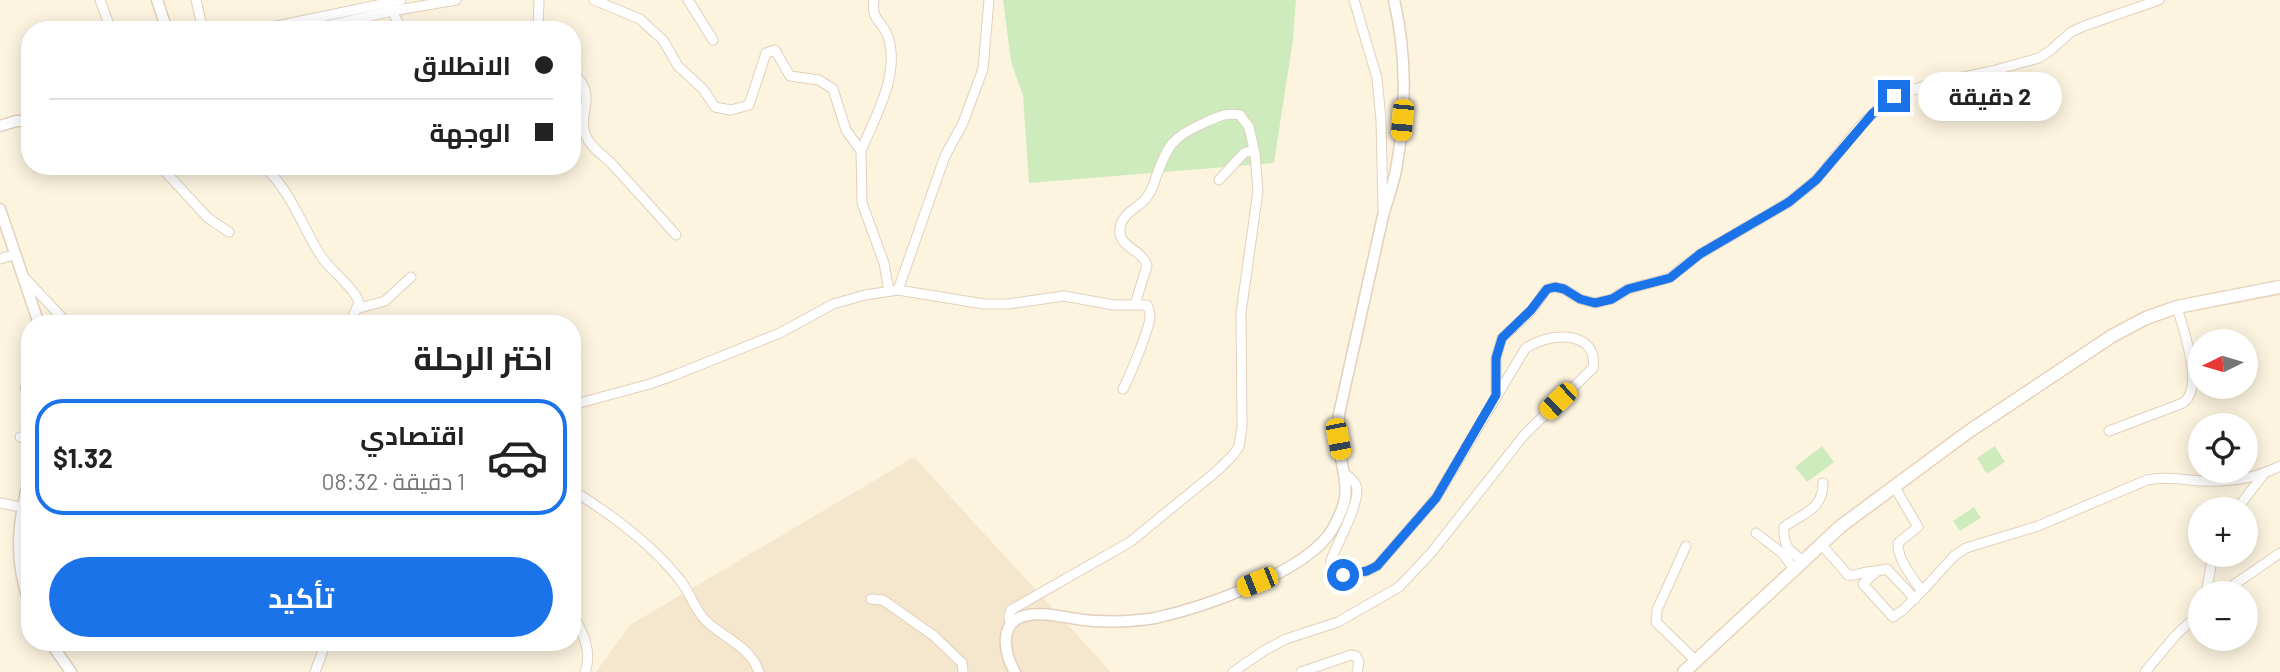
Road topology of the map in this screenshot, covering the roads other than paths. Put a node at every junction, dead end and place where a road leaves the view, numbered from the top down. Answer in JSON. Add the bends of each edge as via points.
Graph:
{"nodes":[{"id":1,"x":100,"y":0,"type":"edge"},
{"id":2,"x":155,"y":0,"type":"edge"},
{"id":3,"x":196,"y":0,"type":"edge"},
{"id":4,"x":401,"y":0,"type":"edge"},
{"id":5,"x":456,"y":0,"type":"edge"},
{"id":6,"x":538,"y":0,"type":"edge"},
{"id":7,"x":594,"y":0,"type":"edge"},
{"id":8,"x":688,"y":0,"type":"edge"},
{"id":9,"x":874,"y":0,"type":"edge"},
{"id":10,"x":989,"y":0,"type":"edge"},
{"id":11,"x":1354,"y":0,"type":"edge"},
{"id":12,"x":1394,"y":0,"type":"edge"},
{"id":13,"x":2159,"y":0,"type":"edge"},
{"id":14,"x":390,"y":7,"type":"junction"},
{"id":15,"x":108,"y":21,"type":"edge"},
{"id":16,"x":159,"y":21,"type":"edge"},
{"id":17,"x":163,"y":21,"type":"edge"},
{"id":18,"x":201,"y":21,"type":"edge"},
{"id":19,"x":310,"y":21,"type":"edge"},
{"id":20,"x":341,"y":21,"type":"edge"},
{"id":21,"x":397,"y":21,"type":"edge"},
{"id":22,"x":538,"y":21,"type":"edge"},
{"id":23,"x":713,"y":40,"type":"dead end"},
{"id":24,"x":581,"y":83,"type":"edge"},
{"id":25,"x":21,"y":115,"type":"edge"},
{"id":26,"x":0,"y":119,"type":"edge"},
{"id":27,"x":21,"y":121,"type":"edge"},
{"id":28,"x":0,"y":126,"type":"edge"},
{"id":29,"x":1253,"y":150,"type":"junction"},
{"id":30,"x":861,"y":151,"type":"junction"},
{"id":31,"x":168,"y":175,"type":"edge"},
{"id":32,"x":270,"y":175,"type":"edge"},
{"id":33,"x":1219,"y":180,"type":"dead end"},
{"id":34,"x":0,"y":209,"type":"edge"},
{"id":35,"x":1384,"y":215,"type":"junction"},
{"id":36,"x":0,"y":228,"type":"edge"},
{"id":37,"x":229,"y":232,"type":"dead end"},
{"id":38,"x":676,"y":235,"type":"dead end"},
{"id":39,"x":5,"y":257,"type":"edge"},
{"id":40,"x":23,"y":276,"type":"junction"},
{"id":41,"x":411,"y":277,"type":"dead end"},
{"id":42,"x":2280,"y":288,"type":"edge"},
{"id":43,"x":894,"y":290,"type":"junction"},
{"id":44,"x":1135,"y":304,"type":"junction"},
{"id":45,"x":2176,"y":307,"type":"junction"},
{"id":46,"x":356,"y":309,"type":"junction"},
{"id":47,"x":29,"y":315,"type":"edge"},
{"id":48,"x":36,"y":315,"type":"edge"},
{"id":49,"x":60,"y":315,"type":"edge"},
{"id":50,"x":355,"y":315,"type":"edge"},
{"id":51,"x":1123,"y":389,"type":"dead end"},
{"id":52,"x":1496,"y":395,"type":"junction"},
{"id":53,"x":581,"y":403,"type":"edge"},
{"id":54,"x":2109,"y":430,"type":"dead end"},
{"id":55,"x":2280,"y":466,"type":"edge"},
{"id":56,"x":1344,"y":473,"type":"junction"},
{"id":57,"x":2263,"y":475,"type":"junction"},
{"id":58,"x":1823,"y":483,"type":"dead end"},
{"id":59,"x":1894,"y":486,"type":"junction"},
{"id":60,"x":581,"y":496,"type":"edge"},
{"id":61,"x":2247,"y":497,"type":"edge"},
{"id":62,"x":0,"y":503,"type":"edge"},
{"id":63,"x":21,"y":503,"type":"edge"},
{"id":64,"x":21,"y":521,"type":"edge"},
{"id":65,"x":1756,"y":533,"type":"dead end"},
{"id":66,"x":1821,"y":544,"type":"junction"},
{"id":67,"x":1686,"y":546,"type":"dead end"},
{"id":68,"x":2279,"y":557,"type":"edge"},
{"id":69,"x":1799,"y":565,"type":"junction"},
{"id":70,"x":1877,"y":571,"type":"junction"},
{"id":71,"x":21,"y":573,"type":"edge"},
{"id":72,"x":2241,"y":581,"type":"edge"},
{"id":73,"x":1924,"y":589,"type":"junction"},
{"id":74,"x":871,"y":599,"type":"dead end"},
{"id":75,"x":1914,"y":599,"type":"junction"},
{"id":76,"x":2188,"y":624,"type":"edge"},
{"id":77,"x":1010,"y":626,"type":"junction"},
{"id":78,"x":581,"y":628,"type":"edge"},
{"id":79,"x":56,"y":651,"type":"edge"},
{"id":80,"x":323,"y":651,"type":"edge"},
{"id":81,"x":1697,"y":662,"type":"junction"},
{"id":82,"x":71,"y":672,"type":"edge"},
{"id":83,"x":315,"y":672,"type":"edge"},
{"id":84,"x":585,"y":672,"type":"edge"},
{"id":85,"x":759,"y":672,"type":"edge"},
{"id":86,"x":963,"y":672,"type":"edge"},
{"id":87,"x":1015,"y":672,"type":"edge"},
{"id":88,"x":1233,"y":672,"type":"edge"},
{"id":89,"x":1301,"y":672,"type":"edge"},
{"id":90,"x":1357,"y":672,"type":"edge"},
{"id":91,"x":1684,"y":672,"type":"edge"},
{"id":92,"x":2145,"y":672,"type":"edge"}],
"edges":[{"from":1,"to":15,"type":"street"},
{"from":2,"to":16,"type":"street"},
{"from":2,"to":17,"type":"street"},
{"from":3,"to":18,"type":"street"},
{"from":4,"to":14,"type":"street"},
{"from":5,"to":14,"type":"street"},
{"from":6,"to":22,"type":"street"},
{"from":7,"to":30,"type":"street","via":[[640,19],[721,109],[749,105],[766,54],[775,50],[790,76],[819,80],[833,89],[846,130]]},
{"from":8,"to":23,"type":"street"},
{"from":9,"to":30,"type":"street","via":[[875,17],[887,33],[890,75]]},
{"from":10,"to":43,"type":"street","via":[[983,69]]},
{"from":11,"to":35,"type":"street","via":[[1377,78]]},
{"from":12,"to":35,"type":"street","via":[[1404,99],[1396,171]]},
{"from":13,"to":52,"type":"street","via":[[2071,32],[2039,58],[1889,99],[1816,180],[1670,278],[1595,303],[1564,289],[1547,289],[1502,338],[1496,358]]},
{"from":14,"to":19,"type":"street"},
{"from":14,"to":20,"type":"street"},
{"from":14,"to":21,"type":"street"},
{"from":24,"to":38,"type":"street","via":[[587,102],[583,129],[591,146]]},
{"from":25,"to":26,"type":"street"},
{"from":27,"to":28,"type":"street"},
{"from":29,"to":33,"type":"street","via":[[1244,153]]},
{"from":29,"to":44,"type":"street","via":[[1247,122],[1232,113],[1186,131],[1171,143],[1149,195],[1122,220],[1122,241],[1140,253],[1147,266]]},
{"from":29,"to":77,"type":"street","via":[[1258,191],[1241,313],[1239,446],[1217,471],[1130,542],[1011,610]]},
{"from":30,"to":43,"type":"street","via":[[862,203]]},
{"from":31,"to":37,"type":"street","via":[[208,218]]},
{"from":32,"to":46,"type":"street","via":[[295,206],[324,260],[350,287],[359,303]]},
{"from":34,"to":40,"type":"street"},
{"from":35,"to":56,"type":"street","via":[[1339,414]]},
{"from":36,"to":39,"type":"street"},
{"from":39,"to":47,"type":"street"},
{"from":40,"to":48,"type":"street"},
{"from":40,"to":49,"type":"street"},
{"from":41,"to":46,"type":"street","via":[[385,301]]},
{"from":42,"to":45,"type":"main road"},
{"from":43,"to":44,"type":"street","via":[[984,304],[1064,296]]},
{"from":43,"to":53,"type":"street","via":[[833,304],[780,333],[675,375]]},
{"from":44,"to":51,"type":"street","via":[[1147,305],[1151,319]]},
{"from":45,"to":54,"type":"street","via":[[2191,363],[2190,398]]},
{"from":45,"to":59,"type":"main road","via":[[2112,336]]},
{"from":46,"to":50,"type":"street"},
{"from":52,"to":56,"type":"street","via":[[1436,498],[1406,534],[1377,566],[1343,575],[1334,572],[1331,560],[1357,490]]},
{"from":52,"to":88,"type":"street","via":[[1525,349],[1544,338],[1568,337],[1586,344],[1593,354],[1593,368],[1514,447],[1399,587],[1338,622],[1286,639]]},
{"from":55,"to":57,"type":"street"},
{"from":56,"to":77,"type":"street","via":[[1344,505],[1328,536],[1314,550],[1257,582],[1152,618],[1097,621],[1028,615]]},
{"from":57,"to":61,"type":"street"},
{"from":57,"to":73,"type":"street","via":[[2211,481],[2147,480],[2038,526],[1966,548]]},
{"from":58,"to":69,"type":"street","via":[[1823,495],[1814,508],[1784,527],[1783,540]]},
{"from":59,"to":66,"type":"main road"},
{"from":59,"to":73,"type":"street","via":[[1919,527],[1898,543],[1898,553]]},
{"from":60,"to":85,"type":"street","via":[[644,543],[681,580],[704,618],[748,652]]},
{"from":62,"to":63,"type":"street"},
{"from":64,"to":71,"type":"street"},
{"from":65,"to":69,"type":"street"},
{"from":66,"to":69,"type":"main road"},
{"from":66,"to":70,"type":"street","via":[[1848,575]]},
{"from":67,"to":81,"type":"street","via":[[1656,622]]},
{"from":68,"to":72,"type":"street"},
{"from":69,"to":81,"type":"main road"},
{"from":70,"to":75,"type":"street","via":[[1887,569]]},
{"from":70,"to":75,"type":"street","via":[[1863,584],[1893,617]]},
{"from":73,"to":75,"type":"street"},
{"from":74,"to":86,"type":"street","via":[[883,600],[934,636],[962,663]]},
{"from":76,"to":92,"type":"street"},
{"from":77,"to":87,"type":"street","via":[[1006,650]]},
{"from":78,"to":84,"type":"street","via":[[588,652]]},
{"from":79,"to":82,"type":"street"},
{"from":80,"to":83,"type":"street"},
{"from":81,"to":91,"type":"main road"},
{"from":89,"to":90,"type":"street","via":[[1351,655],[1359,662]]}]}
